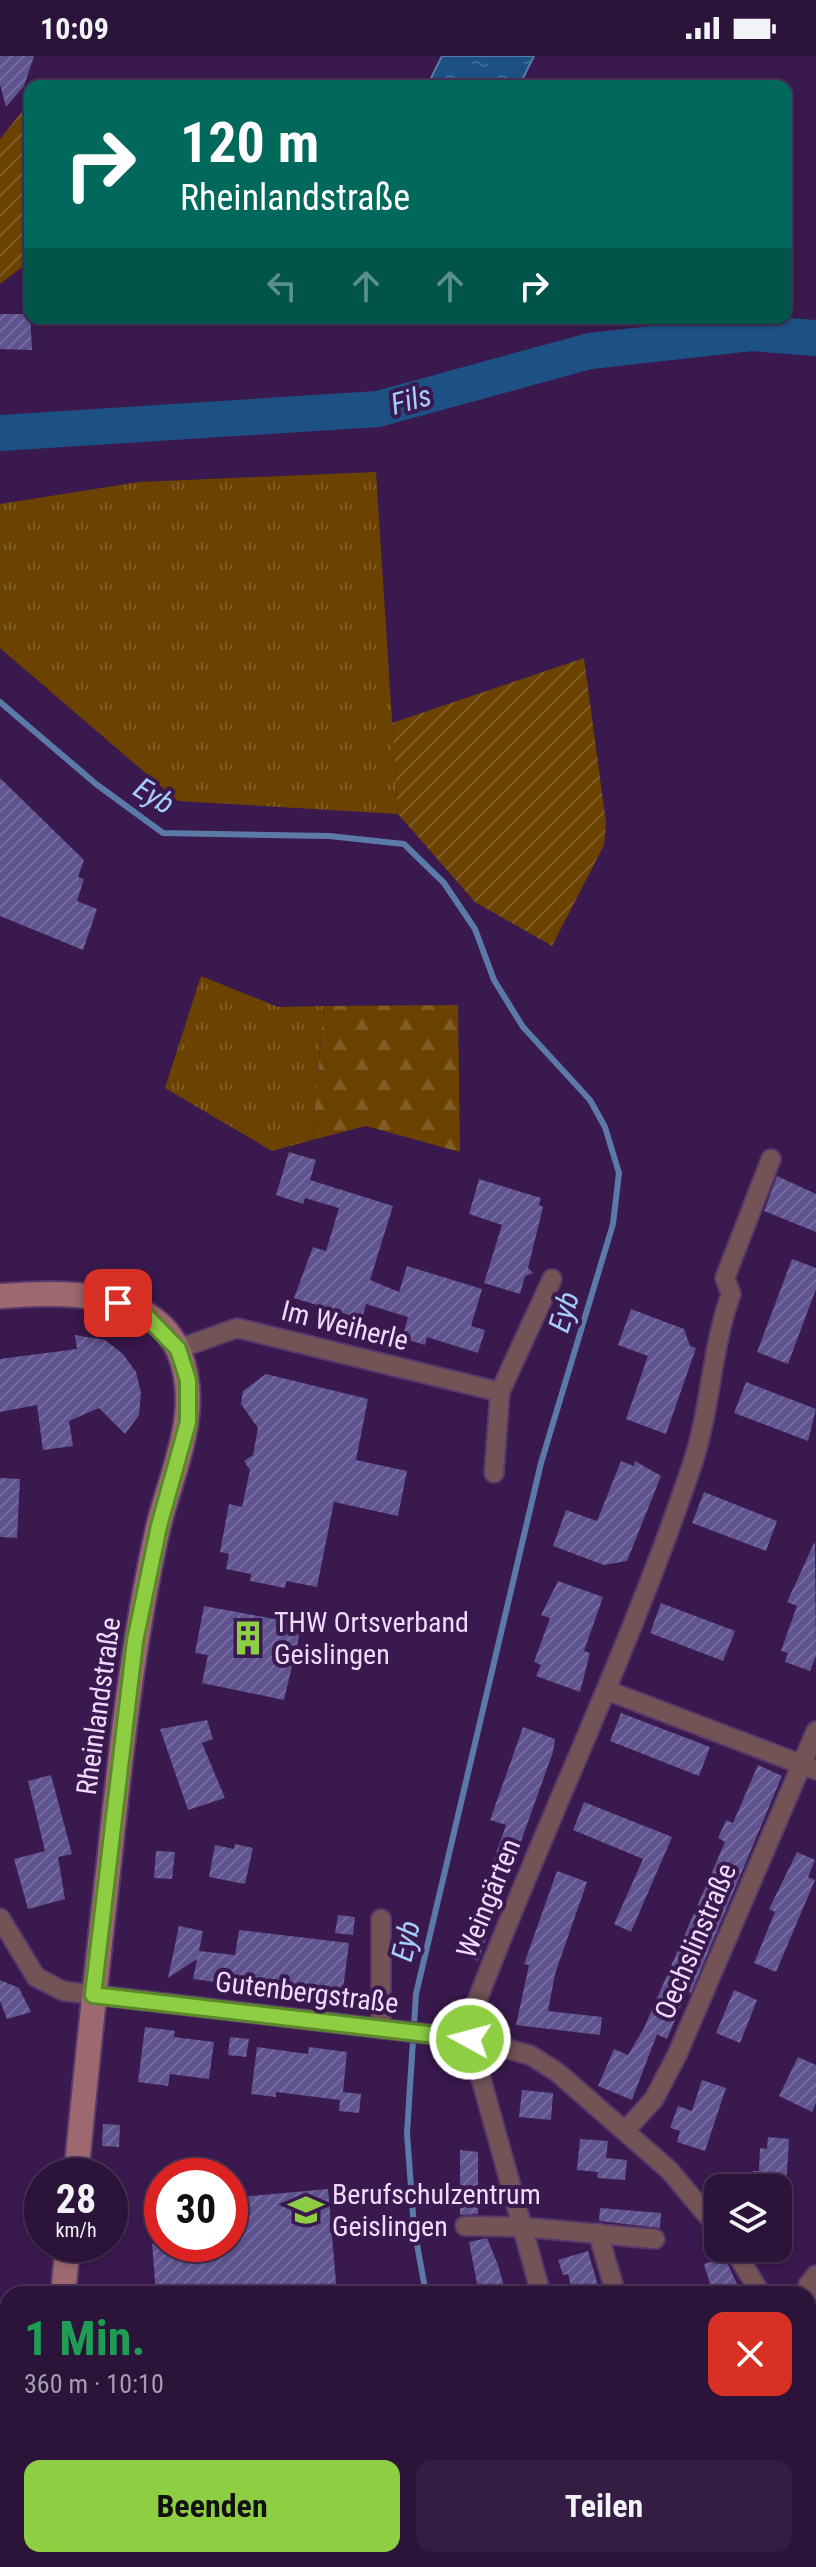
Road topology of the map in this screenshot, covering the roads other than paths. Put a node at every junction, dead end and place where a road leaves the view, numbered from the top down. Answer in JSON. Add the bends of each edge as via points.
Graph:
{"nodes":[{"id":1,"x":771,"y":1159,"type":"dead end"},
{"id":2,"x":552,"y":1279,"type":"dead end"},
{"id":3,"x":0,"y":1296,"type":"edge"},
{"id":4,"x":178,"y":1349,"type":"junction"},
{"id":5,"x":500,"y":1392,"type":"junction"},
{"id":6,"x":494,"y":1473,"type":"dead end"},
{"id":7,"x":606,"y":1690,"type":"junction"},
{"id":8,"x":816,"y":1731,"type":"edge"},
{"id":9,"x":809,"y":1768,"type":"edge"},
{"id":10,"x":0,"y":1918,"type":"edge"},
{"id":11,"x":381,"y":1919,"type":"dead end"},
{"id":12,"x":93,"y":1995,"type":"junction"},
{"id":13,"x":387,"y":2029,"type":"junction"},
{"id":14,"x":460,"y":2038,"type":"junction"},
{"id":15,"x":626,"y":2130,"type":"junction"},
{"id":16,"x":78,"y":2158,"type":"edge"},
{"id":17,"x":704,"y":2211,"type":"edge"},
{"id":18,"x":465,"y":2226,"type":"dead end"},
{"id":19,"x":523,"y":2227,"type":"junction"},
{"id":20,"x":598,"y":2233,"type":"junction"},
{"id":21,"x":655,"y":2239,"type":"dead end"},
{"id":22,"x":66,"y":2262,"type":"edge"},
{"id":23,"x":742,"y":2262,"type":"edge"},
{"id":24,"x":64,"y":2286,"type":"edge"},
{"id":25,"x":539,"y":2286,"type":"edge"},
{"id":26,"x":614,"y":2286,"type":"edge"},
{"id":27,"x":756,"y":2286,"type":"edge"}],
"edges":[{"from":1,"to":7,"type":"street","name":"Weingärten","via":[[725,1278],[731,1294],[718,1330],[694,1462]]},
{"from":2,"to":5,"type":"street"},
{"from":3,"to":4,"type":"main road","name":"Rheinlandstraße","via":[[51,1294],[118,1303],[145,1315]]},
{"from":4,"to":5,"type":"street","name":"Im Weiherle","via":[[237,1328]]},
{"from":4,"to":12,"type":"main road","name":"Rheinlandstraße","via":[[188,1380],[188,1422],[135,1641]]},
{"from":5,"to":6,"type":"street"},
{"from":7,"to":9,"type":"street"},
{"from":7,"to":14,"type":"street","name":"Weingärten"},
{"from":8,"to":9,"type":"street","name":"Oechslinstraße"},
{"from":9,"to":15,"type":"street","name":"Oechslinstraße","via":[[677,2055],[654,2099]]},
{"from":10,"to":12,"type":"street","name":"Gutenbergstraße","via":[[36,1977],[63,1991]]},
{"from":11,"to":13,"type":"street"},
{"from":12,"to":13,"type":"street","name":"Gutenbergstraße"},
{"from":12,"to":16,"type":"main road","name":"Rheinlandstraße"},
{"from":13,"to":14,"type":"street","name":"Gutenbergstraße"},
{"from":14,"to":15,"type":"street","name":"Gutenbergstraße","via":[[530,2055]]},
{"from":14,"to":19,"type":"street","name":"Weingärten"},
{"from":15,"to":17,"type":"street","name":"Gutenbergstraße"},
{"from":18,"to":19,"type":"street"},
{"from":19,"to":20,"type":"street"},
{"from":19,"to":25,"type":"street","name":"Weingärten"},
{"from":20,"to":21,"type":"street"},
{"from":20,"to":26,"type":"street"},
{"from":22,"to":24,"type":"main road"},
{"from":23,"to":27,"type":"street"}]}
